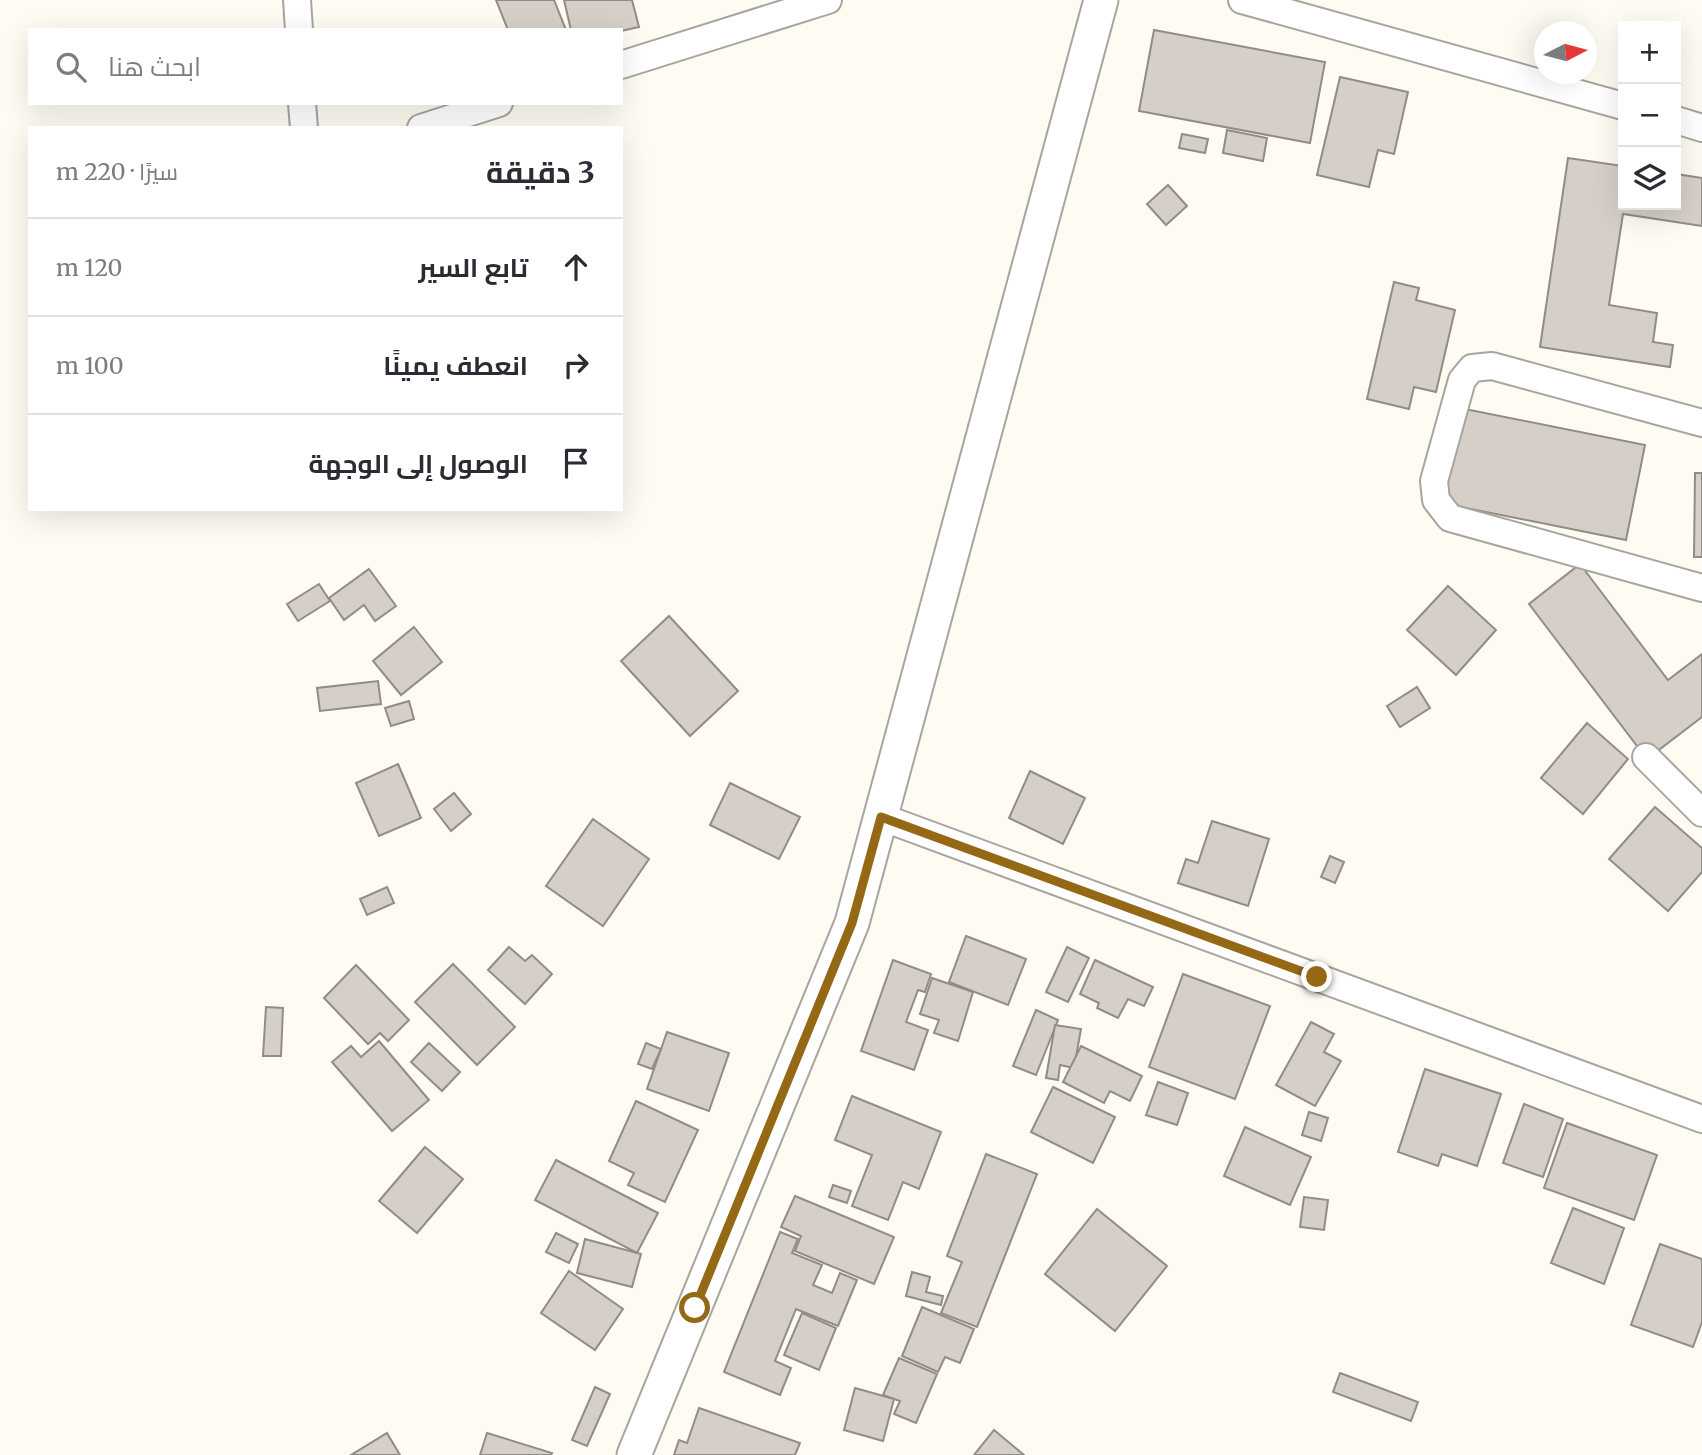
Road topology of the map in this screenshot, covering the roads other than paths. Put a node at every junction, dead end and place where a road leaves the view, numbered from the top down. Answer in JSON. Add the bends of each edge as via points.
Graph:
{"nodes":[{"id":1,"x":297,"y":0,"type":"edge"},
{"id":2,"x":828,"y":0,"type":"edge"},
{"id":3,"x":1101,"y":0,"type":"edge"},
{"id":4,"x":1242,"y":0,"type":"edge"},
{"id":5,"x":299,"y":28,"type":"edge"},
{"id":6,"x":623,"y":64,"type":"edge"},
{"id":7,"x":302,"y":105,"type":"edge"},
{"id":8,"x":493,"y":105,"type":"edge"},
{"id":9,"x":1618,"y":105,"type":"edge"},
{"id":10,"x":1681,"y":122,"type":"edge"},
{"id":11,"x":304,"y":126,"type":"edge"},
{"id":12,"x":427,"y":126,"type":"edge"},
{"id":13,"x":1702,"y":128,"type":"edge"},
{"id":14,"x":1702,"y":423,"type":"edge"},
{"id":15,"x":1702,"y":588,"type":"edge"},
{"id":16,"x":1646,"y":757,"type":"dead end"},
{"id":17,"x":1702,"y":813,"type":"edge"},
{"id":18,"x":881,"y":817,"type":"junction"},
{"id":19,"x":1702,"y":1119,"type":"edge"},
{"id":20,"x":634,"y":1455,"type":"edge"}],
"edges":[{"from":1,"to":5,"type":"street"},
{"from":2,"to":6,"type":"street"},
{"from":3,"to":18,"type":"street"},
{"from":4,"to":9,"type":"street"},
{"from":7,"to":11,"type":"street"},
{"from":8,"to":12,"type":"street"},
{"from":10,"to":13,"type":"street"},
{"from":14,"to":15,"type":"street","via":[[1492,366],[1472,368],[1462,380],[1434,481],[1436,500],[1450,518]]},
{"from":16,"to":17,"type":"street"},
{"from":18,"to":19,"type":"street"},
{"from":18,"to":20,"type":"street","via":[[852,923]]}]}
